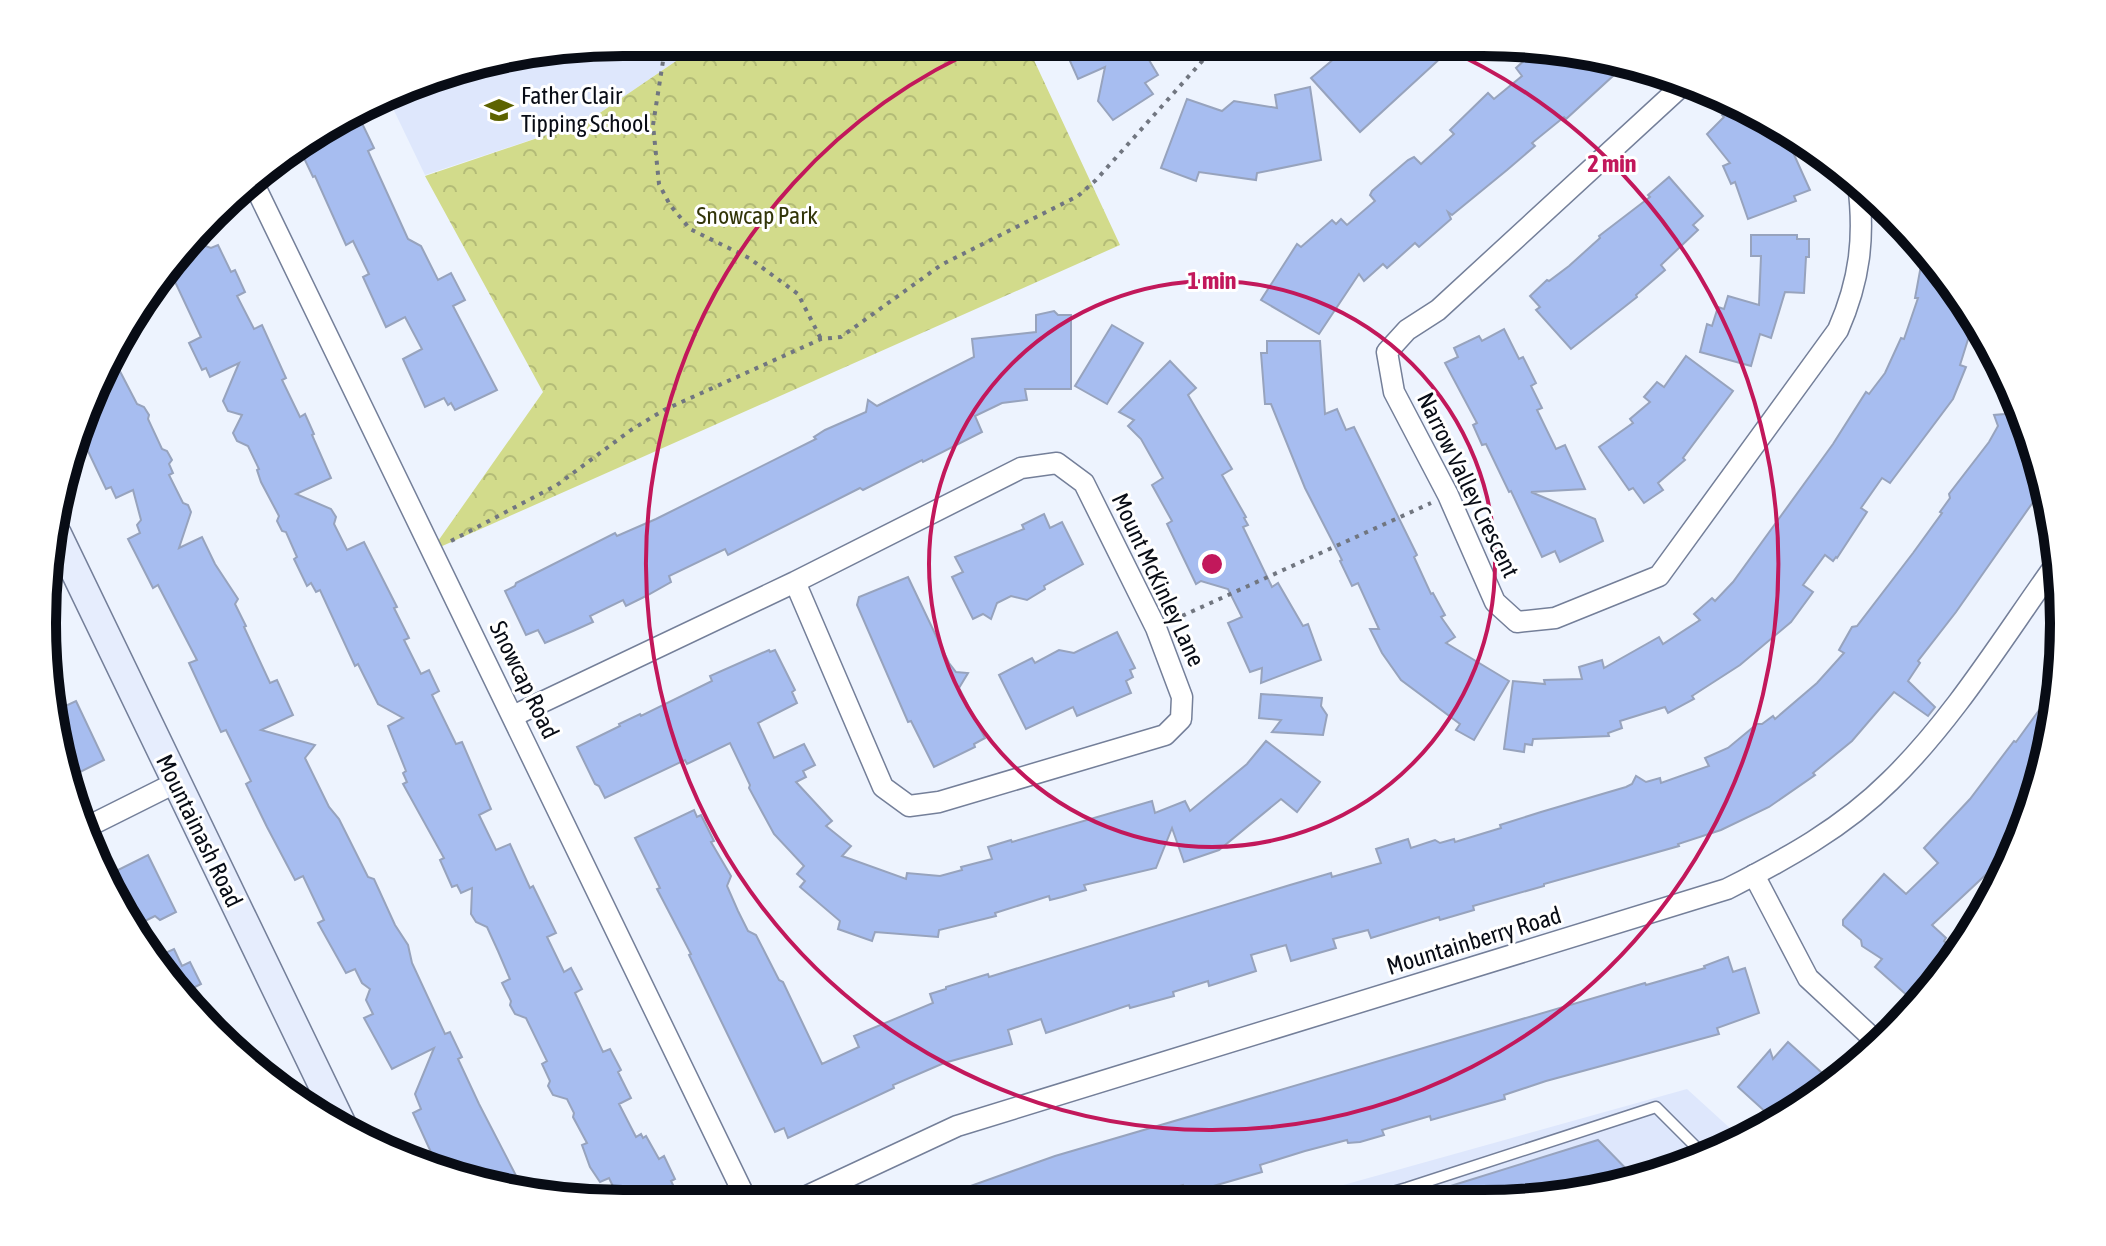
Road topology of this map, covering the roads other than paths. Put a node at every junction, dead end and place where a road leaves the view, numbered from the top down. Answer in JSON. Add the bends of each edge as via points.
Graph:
{"nodes":[{"id":1,"x":1677,"y":90,"type":"edge"},
{"id":2,"x":257,"y":190,"type":"edge"},
{"id":3,"x":1860,"y":200,"type":"edge"},
{"id":4,"x":62,"y":544,"type":"edge"},
{"id":5,"x":2048,"y":575,"type":"edge"},
{"id":6,"x":795,"y":582,"type":"junction"},
{"id":7,"x":513,"y":716,"type":"junction"},
{"id":8,"x":175,"y":783,"type":"junction"},
{"id":9,"x":93,"y":824,"type":"edge"},
{"id":10,"x":1754,"y":875,"type":"junction"},
{"id":11,"x":1871,"y":1036,"type":"edge"},
{"id":12,"x":336,"y":1112,"type":"edge"},
{"id":13,"x":1697,"y":1148,"type":"edge"},
{"id":14,"x":742,"y":1190,"type":"edge"},
{"id":15,"x":820,"y":1190,"type":"edge"},
{"id":16,"x":1400,"y":1190,"type":"edge"}],
"edges":[{"from":1,"to":3,"type":"street","name":"Narrow Valley Crescent","via":[[1387,352],[1394,392],[1448,495],[1495,602],[1517,622],[1555,618],[1659,576],[1838,330],[1862,253]]},
{"from":2,"to":7,"type":"street","name":"Snowcap Road"},
{"from":4,"to":8,"type":"street","name":"Mountainash Road"},
{"from":5,"to":10,"type":"street","name":"Mountainberry Road","via":[[1948,714],[1891,781],[1816,842]]},
{"from":6,"to":6,"type":"street","name":"Mount McKinley Lane","via":[[1021,468],[1057,463],[1084,483],[1156,628],[1182,697],[1181,719],[1165,735],[939,802],[909,806],[883,787]]},
{"from":6,"to":7,"type":"street","name":"Mount McKinley Lane"},
{"from":7,"to":14,"type":"street","name":"Snowcap Road"},
{"from":8,"to":9,"type":"street"},
{"from":8,"to":12,"type":"street","name":"Mountainash Road"},
{"from":10,"to":11,"type":"street","via":[[1808,978]]},
{"from":10,"to":15,"type":"street","name":"Mountainberry Road","via":[[1703,898],[957,1126]]},
{"from":13,"to":16,"type":"lane","via":[[1656,1107]]}]}
